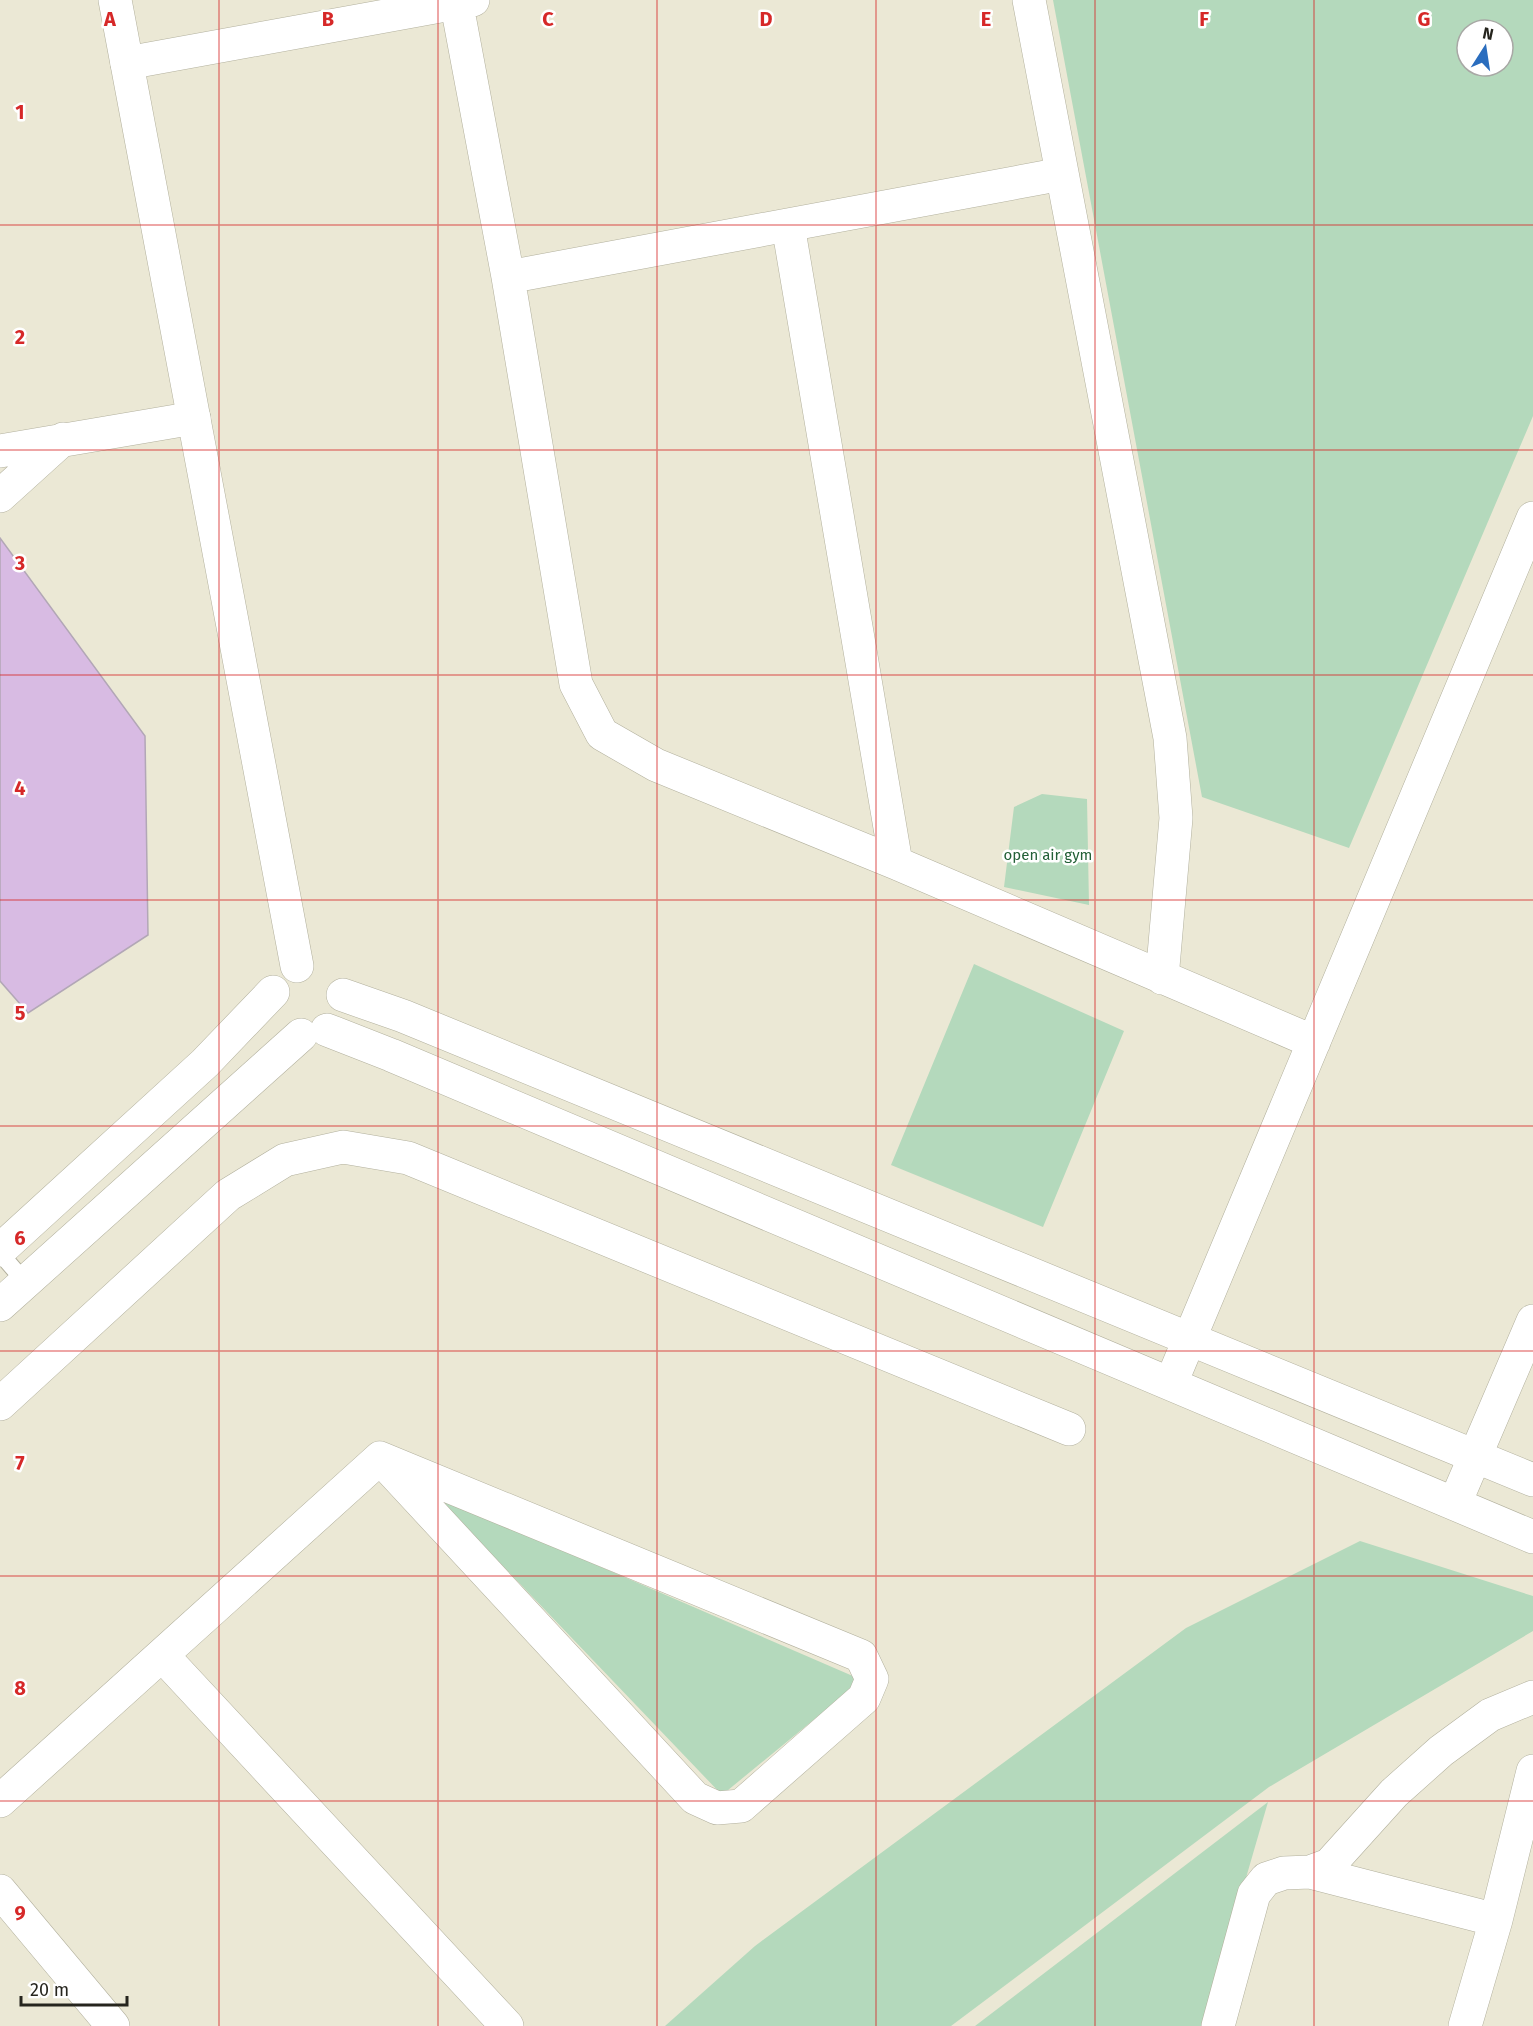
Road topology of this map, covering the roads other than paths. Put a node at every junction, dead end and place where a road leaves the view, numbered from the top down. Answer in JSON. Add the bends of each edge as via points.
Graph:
{"nodes":[{"id":1,"x":115,"y":0,"type":"edge"},
{"id":2,"x":1029,"y":0,"type":"edge"},
{"id":3,"x":462,"y":1,"type":"edge"},
{"id":4,"x":127,"y":63,"type":"junction"},
{"id":5,"x":1062,"y":174,"type":"junction"},
{"id":6,"x":788,"y":225,"type":"junction"},
{"id":7,"x":508,"y":277,"type":"junction"},
{"id":8,"x":194,"y":418,"type":"junction"},
{"id":9,"x":64,"y":439,"type":"junction"},
{"id":10,"x":0,"y":451,"type":"edge"},
{"id":11,"x":0,"y":496,"type":"edge"},
{"id":12,"x":1533,"y":518,"type":"edge"},
{"id":13,"x":896,"y":863,"type":"junction"},
{"id":14,"x":323,"y":976,"type":"junction"},
{"id":15,"x":1162,"y":978,"type":"junction"},
{"id":16,"x":273,"y":992,"type":"junction"},
{"id":17,"x":314,"y":1032,"type":"junction"},
{"id":18,"x":1314,"y":1042,"type":"junction"},
{"id":19,"x":0,"y":1252,"type":"edge"},
{"id":20,"x":26,"y":1282,"type":"junction"},
{"id":21,"x":0,"y":1305,"type":"edge"},
{"id":22,"x":1533,"y":1321,"type":"edge"},
{"id":23,"x":1190,"y":1339,"type":"junction"},
{"id":24,"x":1171,"y":1383,"type":"junction"},
{"id":25,"x":0,"y":1404,"type":"edge"},
{"id":26,"x":1070,"y":1429,"type":"dead end"},
{"id":27,"x":1476,"y":1456,"type":"junction"},
{"id":28,"x":380,"y":1458,"type":"junction"},
{"id":29,"x":1533,"y":1480,"type":"edge"},
{"id":30,"x":1455,"y":1503,"type":"junction"},
{"id":31,"x":1533,"y":1537,"type":"edge"},
{"id":32,"x":162,"y":1655,"type":"junction"},
{"id":33,"x":1533,"y":1697,"type":"edge"},
{"id":34,"x":1533,"y":1771,"type":"edge"},
{"id":35,"x":0,"y":1801,"type":"edge"},
{"id":36,"x":1310,"y":1872,"type":"junction"},
{"id":37,"x":0,"y":1891,"type":"edge"},
{"id":38,"x":1496,"y":1920,"type":"junction"},
{"id":39,"x":113,"y":2026,"type":"edge"},
{"id":40,"x":507,"y":2026,"type":"edge"},
{"id":41,"x":1218,"y":2026,"type":"edge"},
{"id":42,"x":1465,"y":2026,"type":"edge"}],
"edges":[{"from":1,"to":4,"type":"street"},
{"from":2,"to":5,"type":"street"},
{"from":3,"to":4,"type":"street"},
{"from":3,"to":7,"type":"street"},
{"from":4,"to":8,"type":"street"},
{"from":5,"to":6,"type":"street"},
{"from":5,"to":15,"type":"street","via":[[1170,738],[1176,818]]},
{"from":6,"to":7,"type":"street"},
{"from":6,"to":13,"type":"street"},
{"from":7,"to":13,"type":"street","via":[[576,684],[602,734],[656,765]]},
{"from":8,"to":9,"type":"street"},
{"from":8,"to":14,"type":"street"},
{"from":9,"to":10,"type":"street"},
{"from":9,"to":11,"type":"street"},
{"from":12,"to":18,"type":"street"},
{"from":13,"to":15,"type":"street"},
{"from":14,"to":16,"type":"street","via":[[289,970]]},
{"from":14,"to":17,"type":"street","via":[[343,1007],[337,1021]]},
{"from":14,"to":23,"type":"street","via":[[425,1025]]},
{"from":15,"to":18,"type":"street"},
{"from":16,"to":17,"type":"street","via":[[273,1007],[285,1027]]},
{"from":16,"to":19,"type":"street","via":[[205,1063]]},
{"from":17,"to":20,"type":"street"},
{"from":17,"to":24,"type":"street","via":[[402,1059]]},
{"from":18,"to":23,"type":"street"},
{"from":19,"to":20,"type":"lane"},
{"from":20,"to":21,"type":"street"},
{"from":22,"to":27,"type":"street"},
{"from":23,"to":24,"type":"street"},
{"from":23,"to":27,"type":"street"},
{"from":24,"to":30,"type":"street"},
{"from":25,"to":26,"type":"street","via":[[228,1195],[285,1160],[343,1147],[408,1158]]},
{"from":27,"to":29,"type":"street"},
{"from":27,"to":30,"type":"street"},
{"from":28,"to":28,"type":"street","via":[[695,1798],[717,1808],[741,1806],[864,1698],[872,1679],[861,1656]]},
{"from":28,"to":32,"type":"street"},
{"from":30,"to":31,"type":"street"},
{"from":32,"to":35,"type":"street"},
{"from":32,"to":40,"type":"street"},
{"from":33,"to":36,"type":"street","via":[[1490,1715],[1441,1752],[1395,1793],[1329,1865]]},
{"from":34,"to":38,"type":"street"},
{"from":36,"to":38,"type":"street"},
{"from":36,"to":41,"type":"street","via":[[1284,1873],[1266,1879],[1254,1894]]},
{"from":37,"to":39,"type":"street"},
{"from":38,"to":42,"type":"street"}]}
